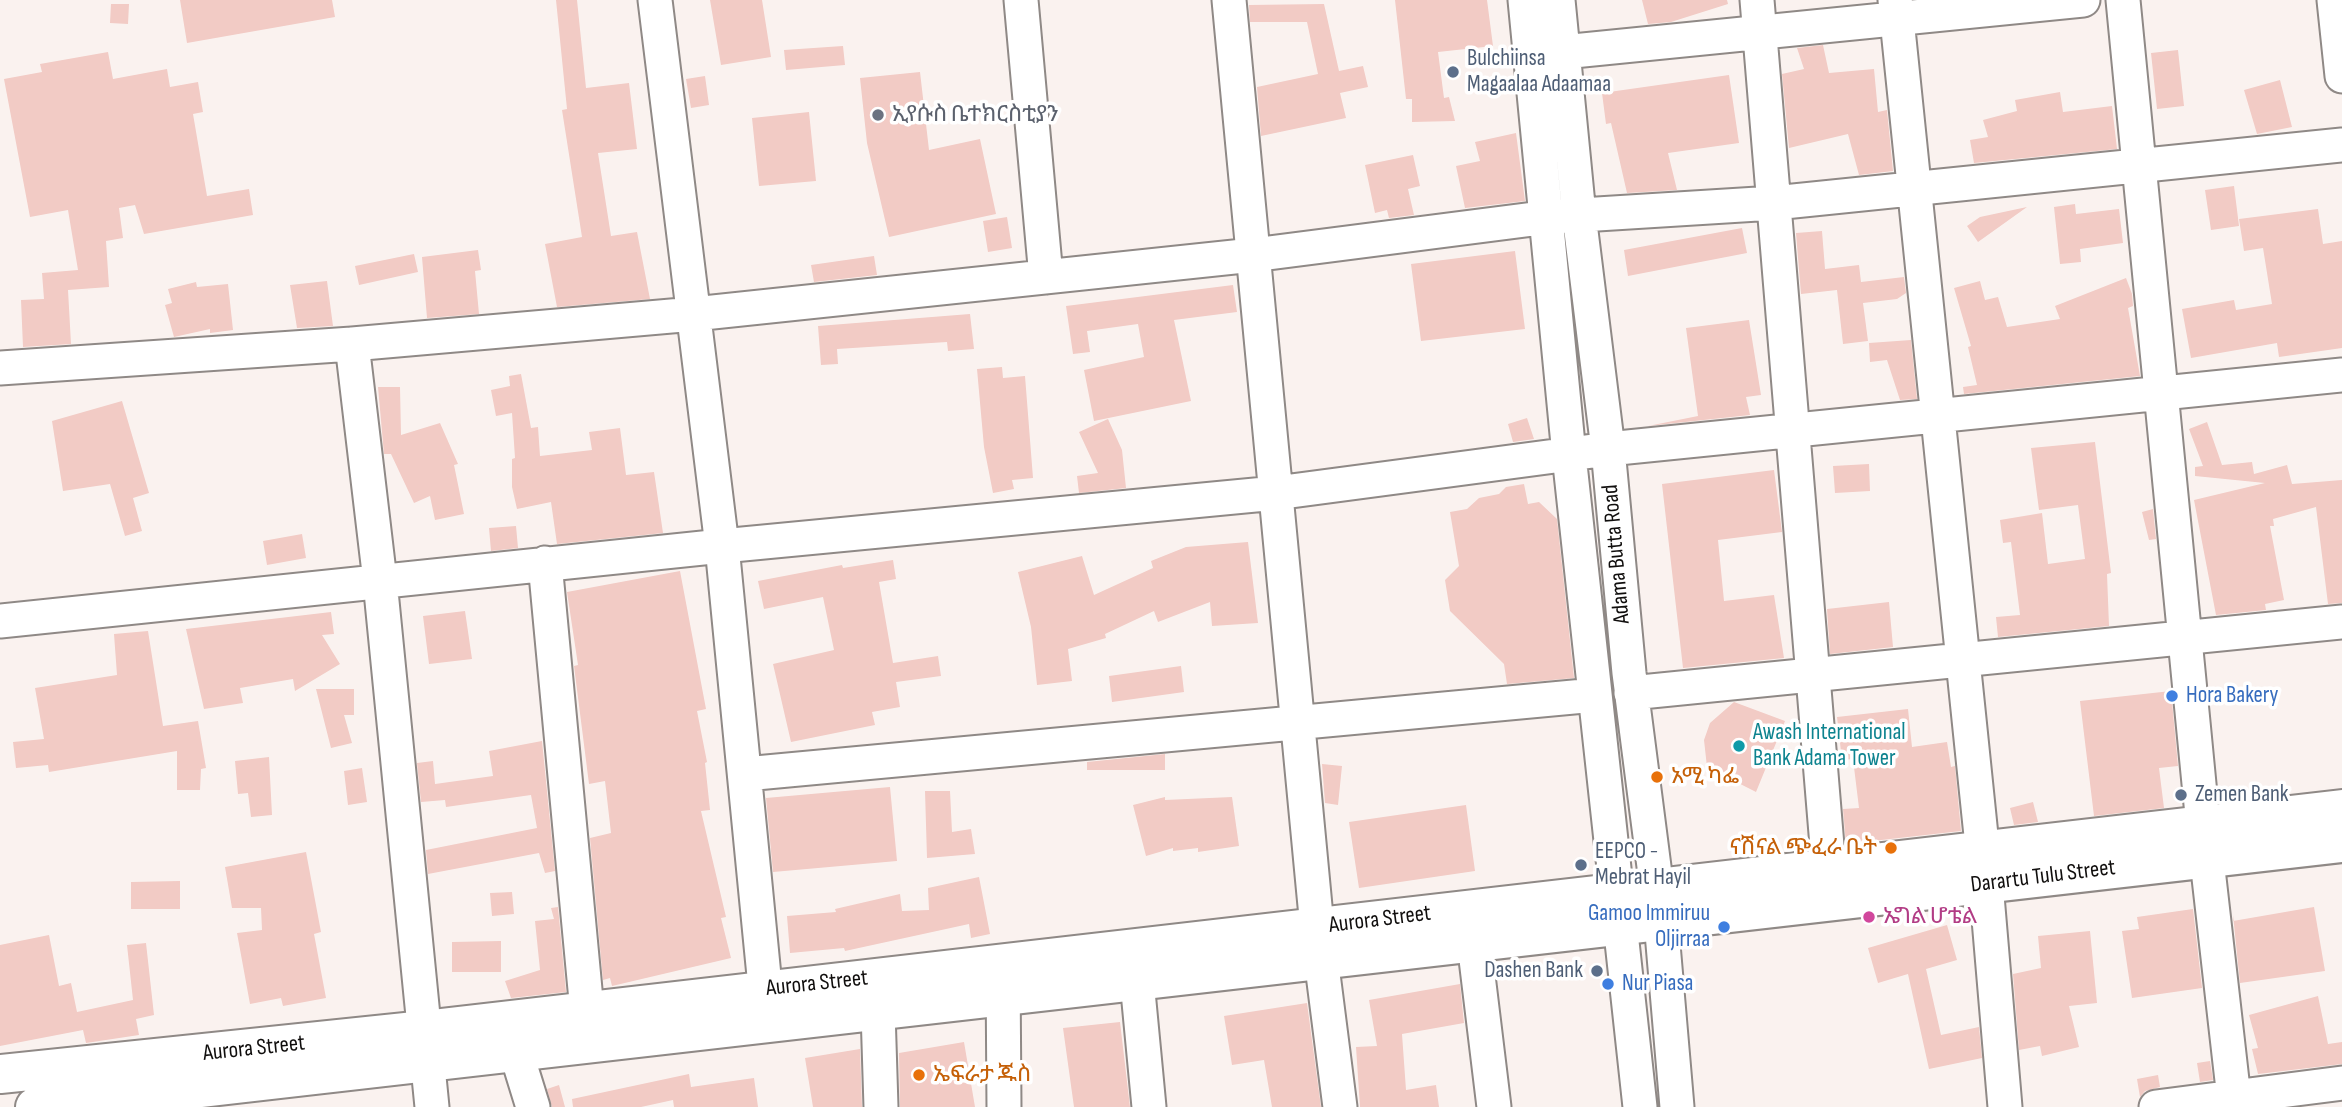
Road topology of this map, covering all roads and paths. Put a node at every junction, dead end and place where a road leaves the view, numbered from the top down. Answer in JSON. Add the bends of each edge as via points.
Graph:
{"nodes":[{"id":1,"x":655,"y":0,"type":"edge"},
{"id":2,"x":1021,"y":0,"type":"edge"},
{"id":3,"x":1229,"y":0,"type":"edge"},
{"id":4,"x":1525,"y":0,"type":"edge"},
{"id":5,"x":1558,"y":0,"type":"edge"},
{"id":6,"x":1757,"y":0,"type":"edge"},
{"id":7,"x":2083,"y":0,"type":"edge"},
{"id":8,"x":2123,"y":0,"type":"edge"},
{"id":9,"x":2334,"y":0,"type":"edge"},
{"id":10,"x":1896,"y":9,"type":"edge"},
{"id":11,"x":1760,"y":33,"type":"junction"},
{"id":12,"x":1563,"y":52,"type":"junction"},
{"id":13,"x":2342,"y":76,"type":"edge"},
{"id":14,"x":2342,"y":145,"type":"edge"},
{"id":15,"x":2139,"y":166,"type":"junction"},
{"id":16,"x":1914,"y":188,"type":"junction"},
{"id":17,"x":1774,"y":203,"type":"junction"},
{"id":18,"x":1564,"y":216,"type":"junction"},
{"id":19,"x":1253,"y":255,"type":"junction"},
{"id":20,"x":1046,"y":277,"type":"junction"},
{"id":21,"x":694,"y":314,"type":"junction"},
{"id":22,"x":352,"y":344,"type":"junction"},
{"id":23,"x":0,"y":368,"type":"edge"},
{"id":24,"x":2342,"y":375,"type":"edge"},
{"id":25,"x":2161,"y":393,"type":"junction"},
{"id":26,"x":1937,"y":416,"type":"junction"},
{"id":27,"x":1793,"y":431,"type":"junction"},
{"id":28,"x":1608,"y":449,"type":"junction"},
{"id":29,"x":1569,"y":455,"type":"junction"},
{"id":30,"x":1276,"y":493,"type":"junction"},
{"id":31,"x":722,"y":545,"type":"junction"},
{"id":32,"x":545,"y":563,"type":"junction"},
{"id":33,"x":380,"y":581,"type":"junction"},
{"id":34,"x":0,"y":621,"type":"edge"},
{"id":35,"x":2342,"y":622,"type":"edge"},
{"id":36,"x":2185,"y":638,"type":"junction"},
{"id":37,"x":1962,"y":660,"type":"junction"},
{"id":38,"x":1812,"y":675,"type":"junction"},
{"id":39,"x":1631,"y":693,"type":"junction"},
{"id":40,"x":1595,"y":695,"type":"junction"},
{"id":41,"x":1297,"y":723,"type":"junction"},
{"id":42,"x":745,"y":774,"type":"junction"},
{"id":43,"x":2342,"y":809,"type":"edge"},
{"id":44,"x":2205,"y":842,"type":"junction"},
{"id":45,"x":2342,"y":843,"type":"edge"},
{"id":46,"x":1984,"y":867,"type":"junction"},
{"id":47,"x":1830,"y":884,"type":"junction"},
{"id":48,"x":1637,"y":903,"type":"junction"},
{"id":49,"x":1472,"y":926,"type":"junction"},
{"id":50,"x":1319,"y":943,"type":"junction"},
{"id":51,"x":1132,"y":965,"type":"junction"},
{"id":52,"x":1003,"y":980,"type":"junction"},
{"id":53,"x":875,"y":994,"type":"junction"},
{"id":54,"x":766,"y":1007,"type":"junction"},
{"id":55,"x":587,"y":1011,"type":"junction"},
{"id":56,"x":426,"y":1046,"type":"junction"},
{"id":57,"x":516,"y":1052,"type":"junction"},
{"id":58,"x":0,"y":1074,"type":"edge"},
{"id":59,"x":219,"y":1082,"type":"edge"},
{"id":60,"x":2342,"y":1083,"type":"edge"},
{"id":61,"x":2234,"y":1102,"type":"edge"},
{"id":62,"x":35,"y":1107,"type":"edge"},
{"id":63,"x":432,"y":1107,"type":"edge"},
{"id":64,"x":533,"y":1107,"type":"edge"},
{"id":65,"x":881,"y":1107,"type":"edge"},
{"id":66,"x":1004,"y":1107,"type":"edge"},
{"id":67,"x":1149,"y":1107,"type":"edge"},
{"id":68,"x":1340,"y":1107,"type":"edge"},
{"id":69,"x":1494,"y":1107,"type":"edge"},
{"id":70,"x":1640,"y":1107,"type":"edge"},
{"id":71,"x":1677,"y":1107,"type":"edge"},
{"id":72,"x":2005,"y":1107,"type":"edge"},
{"id":73,"x":2156,"y":1107,"type":"edge"}],
"edges":[{"from":1,"to":21,"type":"street"},
{"from":2,"to":20,"type":"street"},
{"from":3,"to":19,"type":"street"},
{"from":4,"to":18,"type":"street","name":"Adama Butta Road"},
{"from":5,"to":12,"type":"street","name":"Adama Butta Road"},
{"from":6,"to":11,"type":"street"},
{"from":7,"to":10,"type":"street"},
{"from":8,"to":15,"type":"street"},
{"from":9,"to":13,"type":"street"},
{"from":10,"to":11,"type":"street"},
{"from":10,"to":16,"type":"street"},
{"from":11,"to":12,"type":"street"},
{"from":11,"to":17,"type":"street"},
{"from":12,"to":18,"type":"street","name":"Adama Butta Road"},
{"from":14,"to":15,"type":"street"},
{"from":15,"to":16,"type":"street"},
{"from":15,"to":25,"type":"street"},
{"from":16,"to":17,"type":"street"},
{"from":16,"to":26,"type":"street"},
{"from":17,"to":18,"type":"street"},
{"from":17,"to":27,"type":"street"},
{"from":18,"to":19,"type":"street"},
{"from":18,"to":28,"type":"street","name":"Adama Butta Road"},
{"from":18,"to":29,"type":"street","name":"Adama Butta Road"},
{"from":19,"to":20,"type":"street"},
{"from":19,"to":30,"type":"street"},
{"from":20,"to":21,"type":"street"},
{"from":21,"to":22,"type":"street"},
{"from":21,"to":31,"type":"street"},
{"from":22,"to":23,"type":"street"},
{"from":22,"to":33,"type":"street"},
{"from":24,"to":25,"type":"street"},
{"from":25,"to":26,"type":"street"},
{"from":25,"to":36,"type":"street"},
{"from":26,"to":27,"type":"street"},
{"from":26,"to":37,"type":"street"},
{"from":27,"to":28,"type":"street"},
{"from":27,"to":38,"type":"street"},
{"from":28,"to":29,"type":"street"},
{"from":28,"to":39,"type":"street","name":"Adama Butta Road"},
{"from":29,"to":30,"type":"street"},
{"from":29,"to":40,"type":"street","name":"Adama Butta Road"},
{"from":30,"to":31,"type":"street"},
{"from":30,"to":41,"type":"street"},
{"from":31,"to":32,"type":"street"},
{"from":31,"to":42,"type":"street"},
{"from":32,"to":33,"type":"street"},
{"from":32,"to":55,"type":"street"},
{"from":33,"to":34,"type":"street"},
{"from":33,"to":56,"type":"street"},
{"from":35,"to":36,"type":"street"},
{"from":36,"to":37,"type":"street"},
{"from":36,"to":44,"type":"street"},
{"from":37,"to":38,"type":"street"},
{"from":37,"to":46,"type":"street"},
{"from":38,"to":39,"type":"street"},
{"from":38,"to":47,"type":"street"},
{"from":39,"to":48,"type":"street","name":"Adama Butta Road"},
{"from":40,"to":41,"type":"street"},
{"from":40,"to":48,"type":"street","name":"Adama Butta Road"},
{"from":41,"to":42,"type":"street"},
{"from":41,"to":50,"type":"street"},
{"from":42,"to":54,"type":"street"},
{"from":43,"to":44,"type":"main road","name":"Darartu Tulu Street"},
{"from":44,"to":45,"type":"main road","name":"Darartu Tulu Street"},
{"from":44,"to":46,"type":"main road","name":"Darartu Tulu Street"},
{"from":44,"to":61,"type":"street"},
{"from":46,"to":47,"type":"main road","name":"Darartu Tulu Street"},
{"from":46,"to":72,"type":"street"},
{"from":47,"to":48,"type":"main road","name":"Darartu Tulu Street"},
{"from":48,"to":49,"type":"main road","name":"Aurora Street"},
{"from":48,"to":70,"type":"street","name":"Adama Butta Road"},
{"from":48,"to":71,"type":"street","name":"Adama Butta Road"},
{"from":49,"to":50,"type":"main road","name":"Aurora Street"},
{"from":49,"to":69,"type":"street"},
{"from":50,"to":51,"type":"main road","name":"Aurora Street"},
{"from":50,"to":68,"type":"street"},
{"from":51,"to":52,"type":"main road","name":"Aurora Street"},
{"from":51,"to":67,"type":"street"},
{"from":52,"to":53,"type":"main road","name":"Aurora Street"},
{"from":52,"to":66,"type":"street"},
{"from":53,"to":54,"type":"main road","name":"Aurora Street"},
{"from":53,"to":65,"type":"street"},
{"from":54,"to":55,"type":"main road","name":"Aurora Street"},
{"from":54,"to":57,"type":"main road","name":"Aurora Street"},
{"from":55,"to":56,"type":"main road","name":"Aurora Street"},
{"from":56,"to":57,"type":"main road","name":"Aurora Street"},
{"from":56,"to":59,"type":"main road","name":"Aurora Street"},
{"from":56,"to":63,"type":"street"},
{"from":57,"to":64,"type":"street"},
{"from":58,"to":59,"type":"main road","name":"Aurora Street"},
{"from":59,"to":62,"type":"main road","name":"Aurora Street"},
{"from":60,"to":61,"type":"street"},
{"from":61,"to":73,"type":"street"}]}
